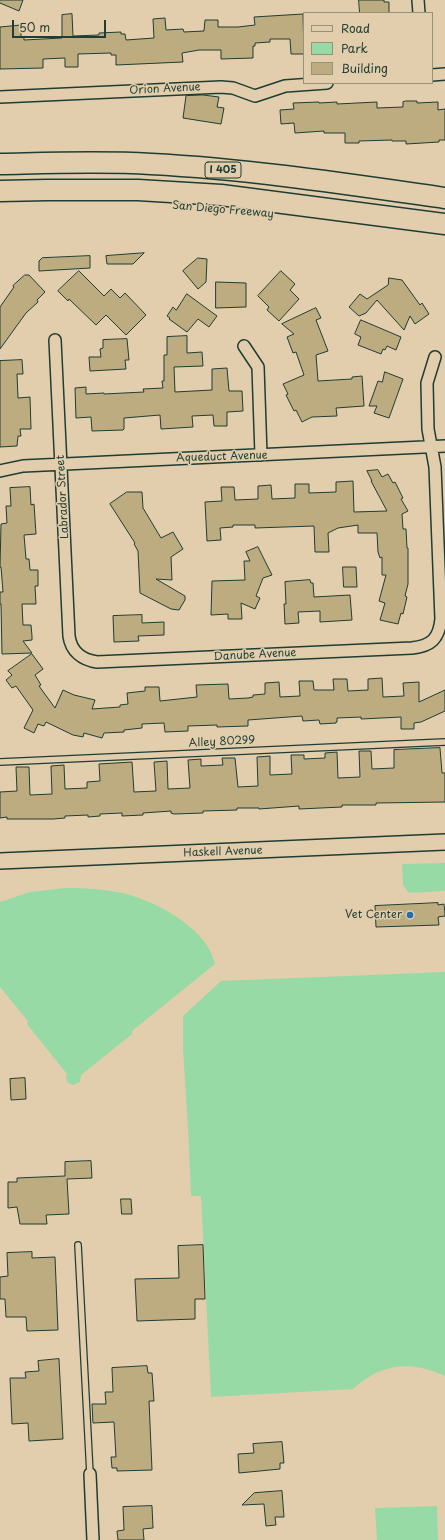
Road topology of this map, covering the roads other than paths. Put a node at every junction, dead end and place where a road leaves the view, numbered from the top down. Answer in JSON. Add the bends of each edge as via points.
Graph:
{"nodes":[{"id":1,"x":418,"y":0,"type":"edge"},
{"id":2,"x":419,"y":12,"type":"edge"},
{"id":3,"x":445,"y":74,"type":"edge"},
{"id":4,"x":433,"y":75,"type":"edge"},
{"id":5,"x":313,"y":84,"type":"edge"},
{"id":6,"x":0,"y":97,"type":"edge"},
{"id":7,"x":0,"y":164,"type":"edge"},
{"id":8,"x":0,"y":182,"type":"edge"},
{"id":9,"x":0,"y":192,"type":"edge"},
{"id":10,"x":445,"y":198,"type":"edge"},
{"id":11,"x":0,"y":205,"type":"edge"},
{"id":12,"x":445,"y":216,"type":"edge"},
{"id":13,"x":445,"y":224,"type":"edge"},
{"id":14,"x":445,"y":237,"type":"edge"},
{"id":15,"x":55,"y":340,"type":"dead end"},
{"id":16,"x":244,"y":346,"type":"dead end"},
{"id":17,"x":435,"y":357,"type":"dead end"},
{"id":18,"x":445,"y":446,"type":"edge"},
{"id":19,"x":431,"y":447,"type":"junction"},
{"id":20,"x":261,"y":455,"type":"junction"},
{"id":21,"x":61,"y":464,"type":"junction"},
{"id":22,"x":0,"y":471,"type":"edge"},
{"id":23,"x":76,"y":652,"type":"joint"},
{"id":24,"x":445,"y":742,"type":"edge"},
{"id":25,"x":0,"y":762,"type":"edge"},
{"id":26,"x":445,"y":842,"type":"edge"},
{"id":27,"x":0,"y":861,"type":"edge"},
{"id":28,"x":78,"y":1245,"type":"dead end"},
{"id":29,"x":90,"y":1474,"type":"joint"},
{"id":30,"x":93,"y":1540,"type":"edge"}],
"edges":[{"from":1,"to":2,"type":"street"},
{"from":3,"to":4,"type":"street"},
{"from":5,"to":6,"type":"street","name":"Orion Avenue","via":[[285,86],[255,96],[221,87]]},
{"from":7,"to":10,"type":"highway","number":"I 405","via":[[157,165],[257,173]]},
{"from":8,"to":12,"type":"highway","via":[[156,182],[234,189]]},
{"from":9,"to":13,"type":"highway","via":[[138,190],[221,195]]},
{"from":11,"to":14,"type":"highway","name":"San Diego Freeway","via":[[87,202],[217,208]]},
{"from":15,"to":21,"type":"street","name":"Labrador Street"},
{"from":16,"to":20,"type":"street","via":[[258,367]]},
{"from":17,"to":19,"type":"street","via":[[427,383]]},
{"from":18,"to":19,"type":"street","name":"Aqueduct Avenue"},
{"from":19,"to":20,"type":"street","name":"Aqueduct Avenue"},
{"from":19,"to":23,"type":"street","name":"Danube Avenue","via":[[435,468],[441,620],[435,639],[423,646],[97,662],[84,659]]},
{"from":20,"to":21,"type":"street","name":"Aqueduct Avenue"},
{"from":21,"to":22,"type":"street","name":"Aqueduct Avenue","via":[[23,466]]},
{"from":21,"to":23,"type":"street","name":"Labrador Street","via":[[69,636]]},
{"from":24,"to":25,"type":"lane","name":"Alley 80299"},
{"from":26,"to":27,"type":"main road","name":"Haskell Avenue"},
{"from":28,"to":29,"type":"lane"},
{"from":29,"to":30,"type":"street"}]}
